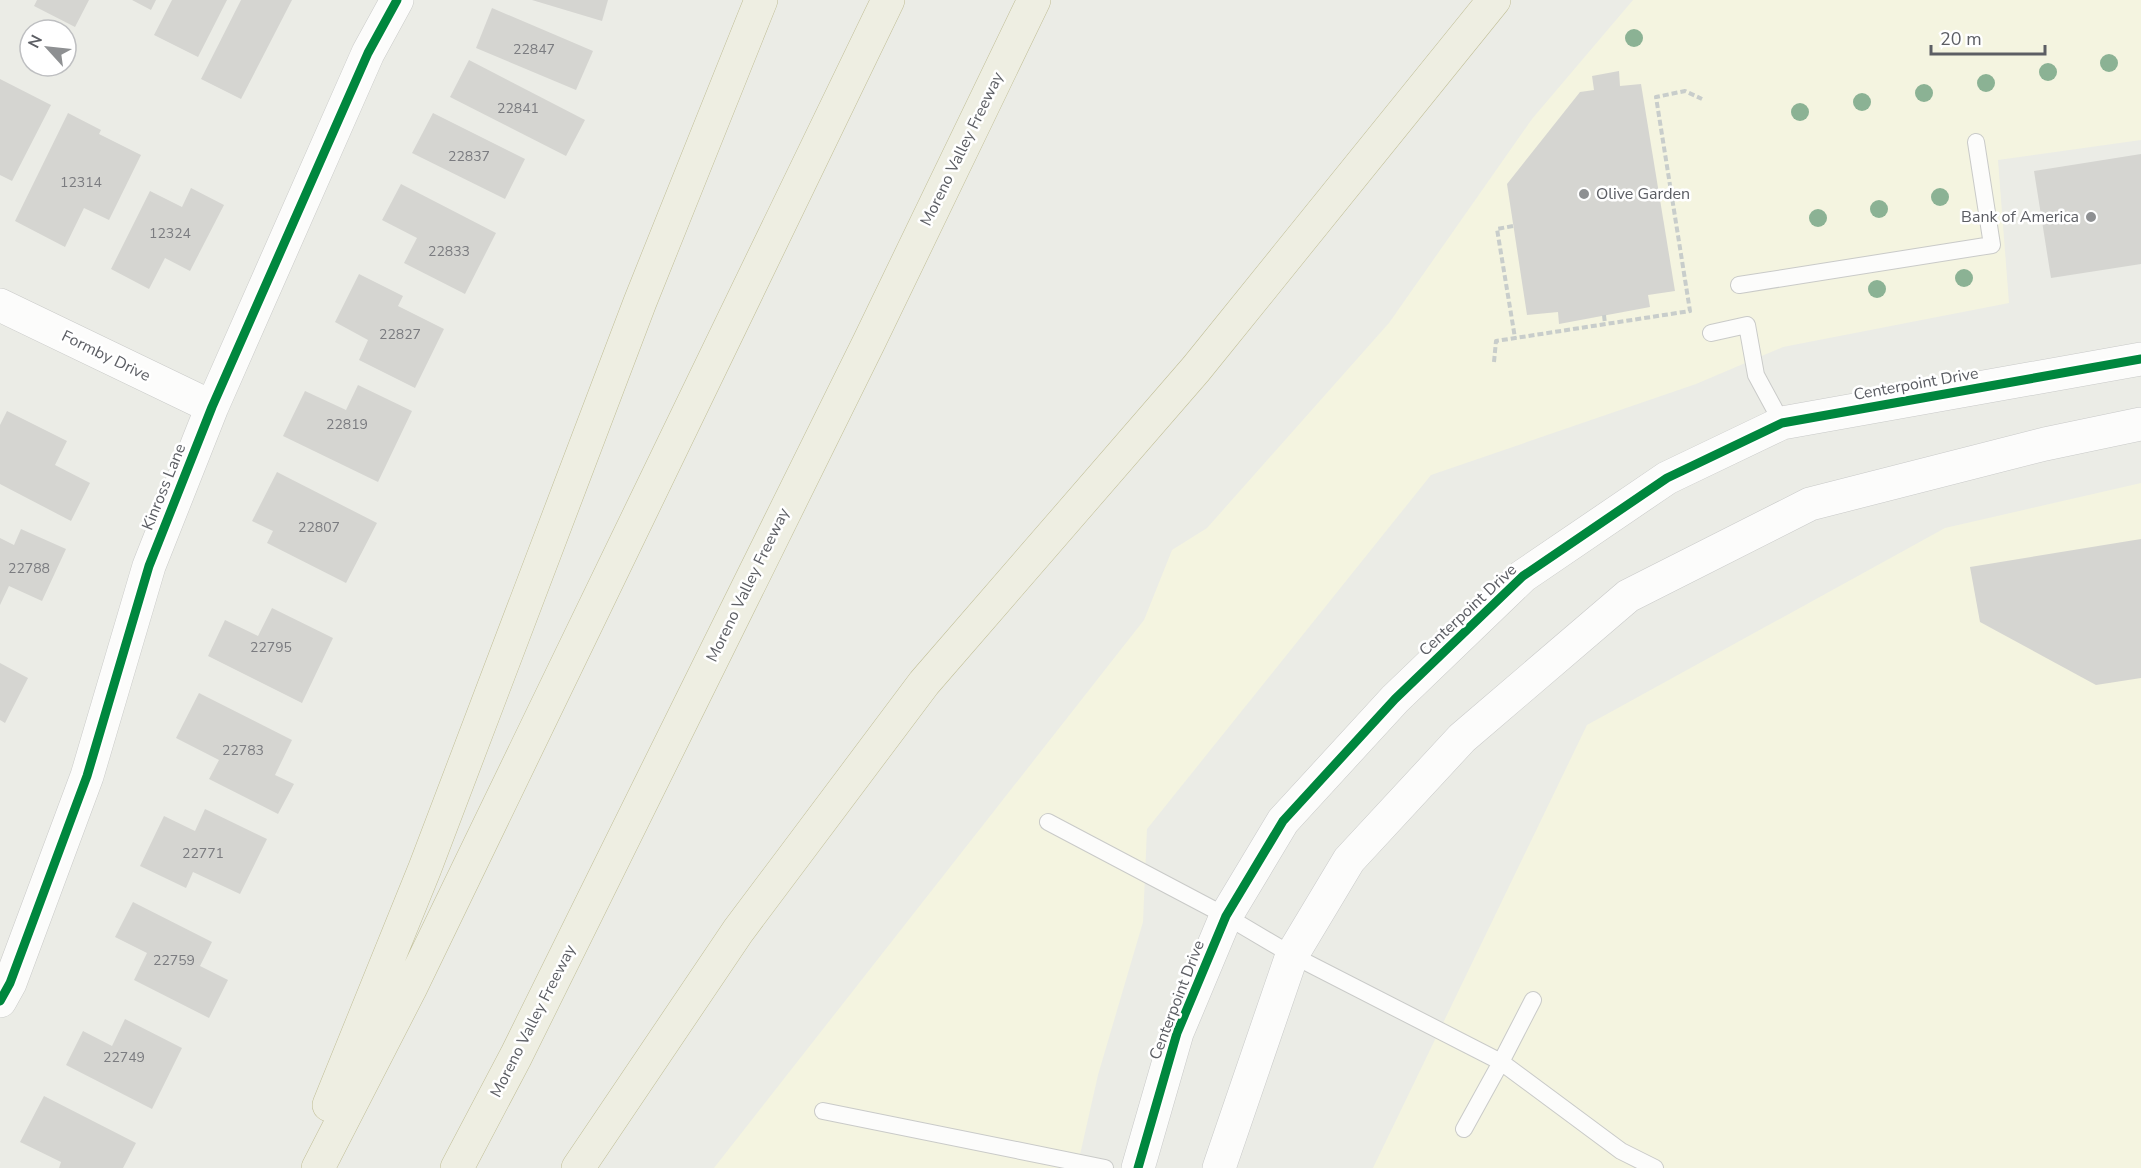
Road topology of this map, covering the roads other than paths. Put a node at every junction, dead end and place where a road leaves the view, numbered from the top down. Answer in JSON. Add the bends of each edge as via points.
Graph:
{"nodes":[{"id":1,"x":397,"y":0,"type":"edge"},
{"id":2,"x":761,"y":0,"type":"edge"},
{"id":3,"x":888,"y":0,"type":"edge"},
{"id":4,"x":1034,"y":0,"type":"edge"},
{"id":5,"x":1494,"y":0,"type":"edge"},
{"id":6,"x":1976,"y":142,"type":"dead end"},
{"id":7,"x":1739,"y":285,"type":"dead end"},
{"id":8,"x":0,"y":305,"type":"edge"},
{"id":9,"x":1711,"y":333,"type":"dead end"},
{"id":10,"x":2141,"y":359,"type":"edge"},
{"id":11,"x":212,"y":407,"type":"junction"},
{"id":12,"x":1782,"y":423,"type":"junction"},
{"id":13,"x":2141,"y":424,"type":"edge"},
{"id":14,"x":1048,"y":822,"type":"dead end"},
{"id":15,"x":1226,"y":916,"type":"junction"},
{"id":16,"x":1292,"y":955,"type":"junction"},
{"id":17,"x":1533,"y":1000,"type":"dead end"},
{"id":18,"x":0,"y":1001,"type":"edge"},
{"id":19,"x":1501,"y":1062,"type":"junction"},
{"id":20,"x":823,"y":1111,"type":"dead end"},
{"id":21,"x":1464,"y":1129,"type":"dead end"},
{"id":22,"x":303,"y":1168,"type":"edge"},
{"id":23,"x":318,"y":1168,"type":"edge"},
{"id":24,"x":457,"y":1168,"type":"edge"},
{"id":25,"x":578,"y":1168,"type":"edge"},
{"id":26,"x":1105,"y":1168,"type":"edge"},
{"id":27,"x":1138,"y":1168,"type":"edge"},
{"id":28,"x":1220,"y":1168,"type":"edge"},
{"id":29,"x":1655,"y":1168,"type":"edge"}],
"edges":[{"from":1,"to":11,"type":"street","name":"Kinross Lane","via":[[368,53]]},
{"from":2,"to":22,"type":"highway","via":[[640,302],[425,868]]},
{"from":3,"to":23,"type":"highway","via":[[420,967]]},
{"from":4,"to":24,"type":"highway","name":"Moreno Valley Freeway","via":[[516,1056]]},
{"from":5,"to":25,"type":"highway","via":[[1196,369],[924,683],[738,931]]},
{"from":6,"to":7,"type":"lane","via":[[1992,245]]},
{"from":8,"to":11,"type":"street","name":"Formby Drive"},
{"from":9,"to":12,"type":"lane","via":[[1747,325],[1756,375]]},
{"from":10,"to":12,"type":"street","name":"Centerpoint Drive"},
{"from":11,"to":18,"type":"street","name":"Kinross Lane","via":[[149,566],[87,776]]},
{"from":12,"to":15,"type":"street","name":"Centerpoint Drive","via":[[1667,478],[1523,576],[1395,699],[1283,821]]},
{"from":13,"to":16,"type":"street","via":[[2044,444],[1810,504],[1628,596],[1462,738],[1349,860]]},
{"from":14,"to":15,"type":"lane"},
{"from":15,"to":16,"type":"lane"},
{"from":15,"to":27,"type":"street","name":"Centerpoint Drive","via":[[1177,1033]]},
{"from":16,"to":19,"type":"lane"},
{"from":16,"to":28,"type":"street"},
{"from":17,"to":19,"type":"lane"},
{"from":19,"to":21,"type":"lane"},
{"from":19,"to":29,"type":"lane","via":[[1621,1151]]},
{"from":20,"to":26,"type":"lane"}]}
